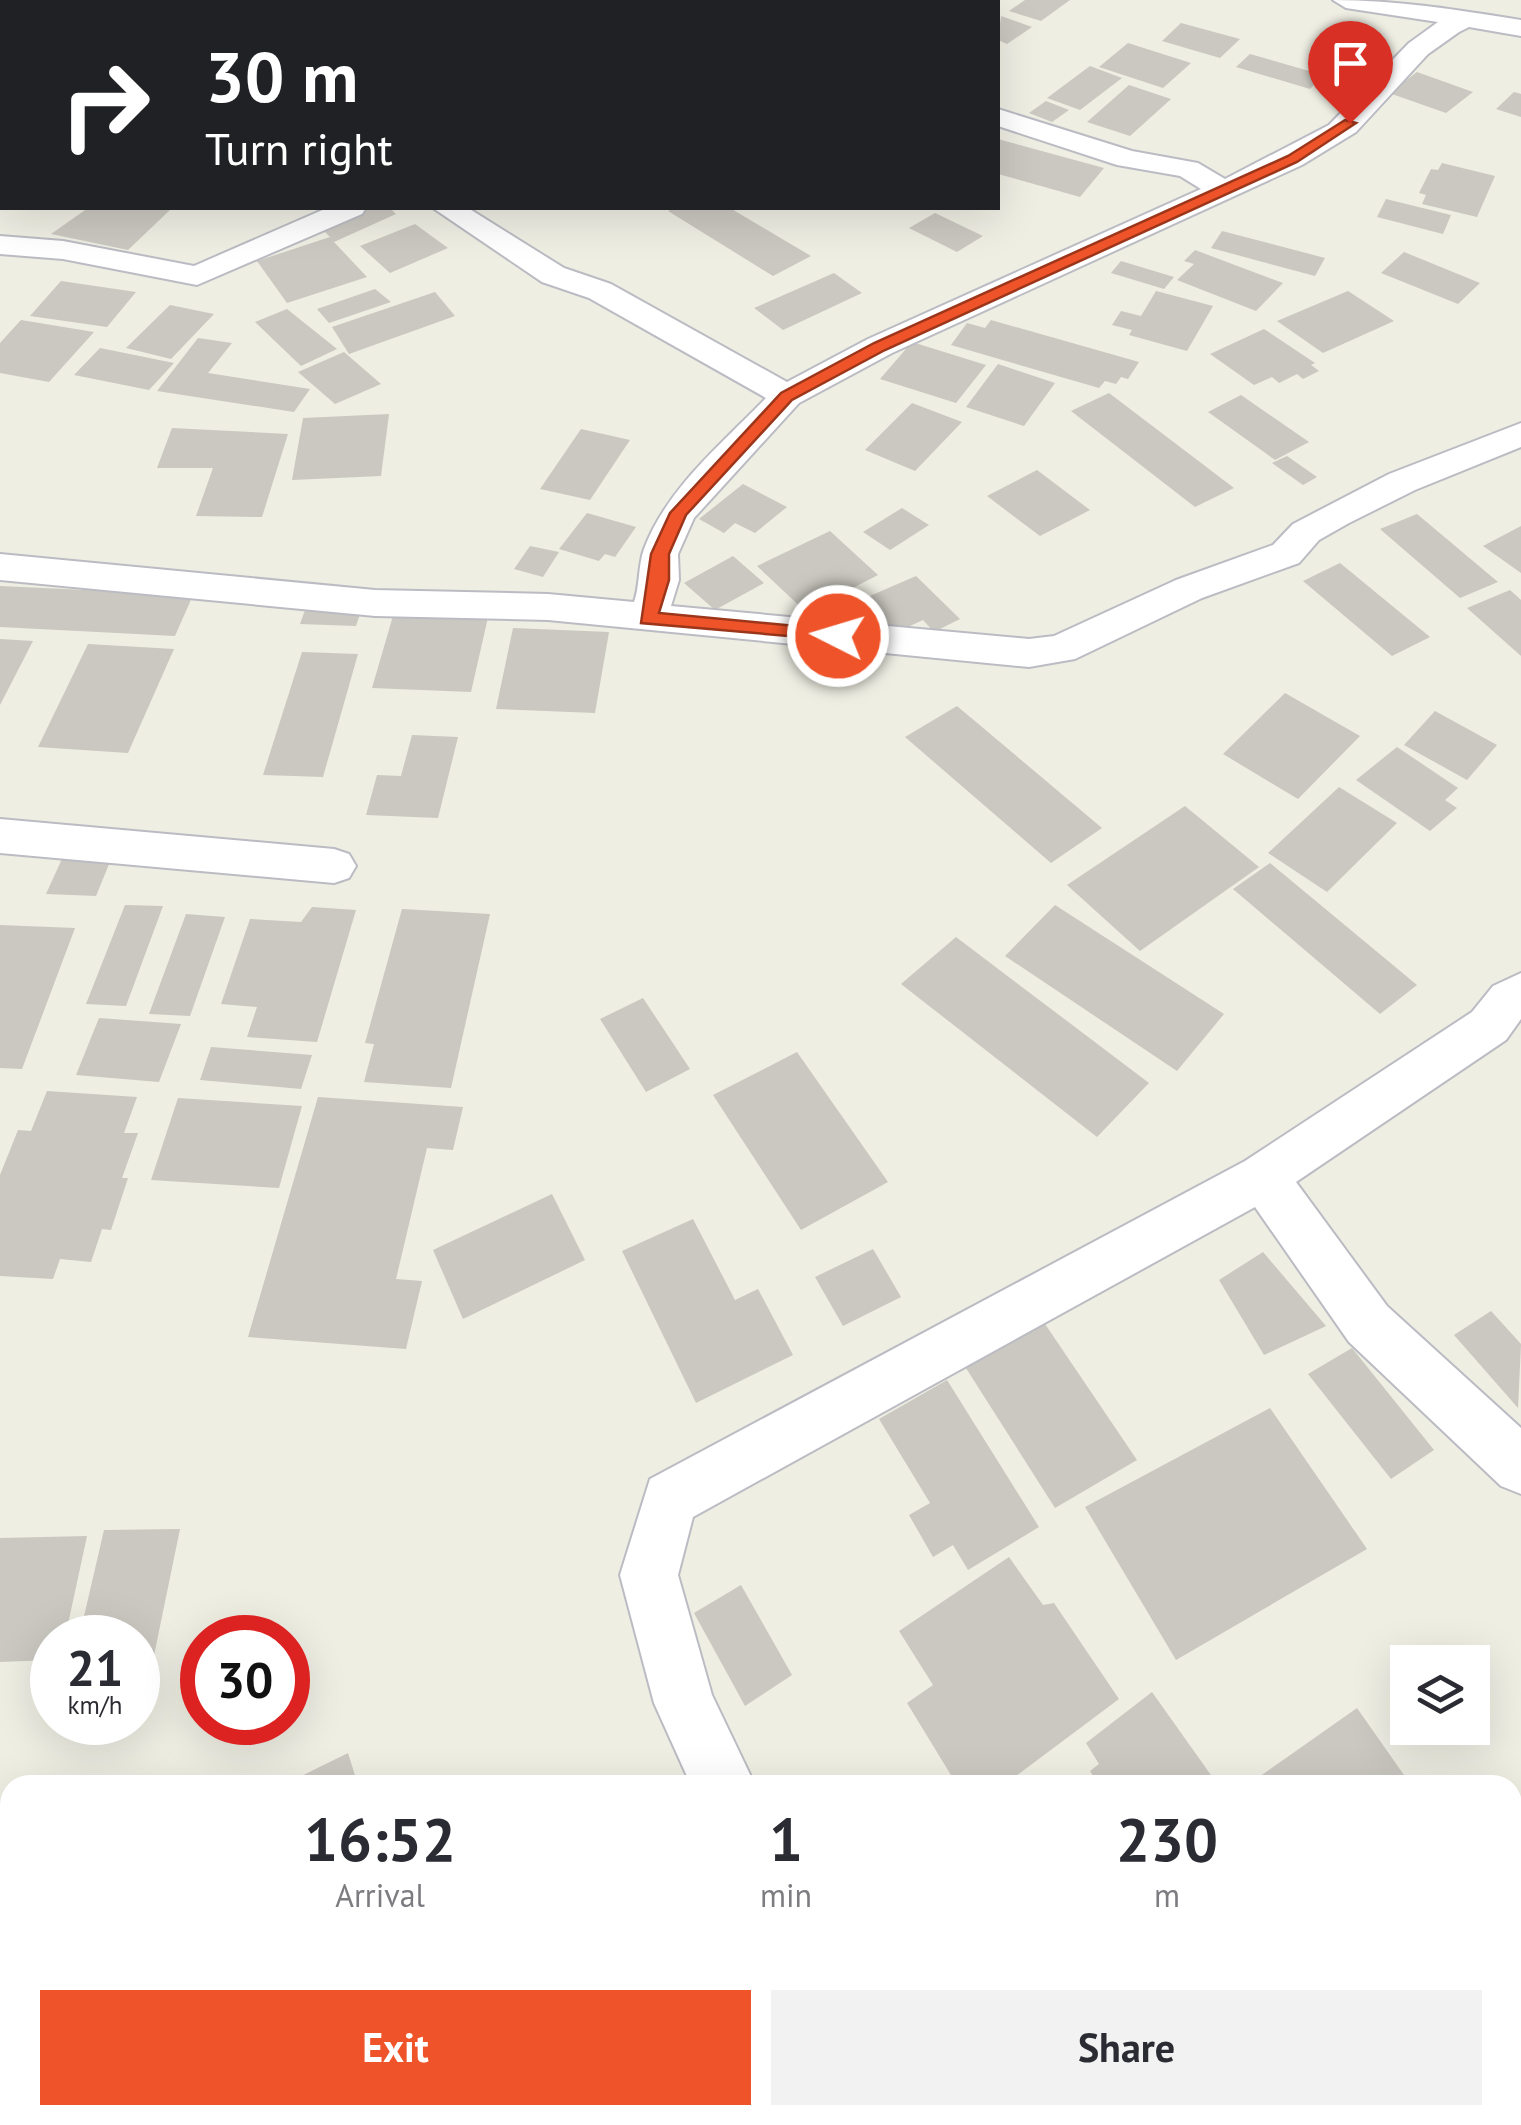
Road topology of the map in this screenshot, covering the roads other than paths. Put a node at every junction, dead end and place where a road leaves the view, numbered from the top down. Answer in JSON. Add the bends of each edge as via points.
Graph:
{"nodes":[{"id":1,"x":1346,"y":0,"type":"edge"},
{"id":2,"x":1470,"y":17,"type":"junction"},
{"id":3,"x":1521,"y":28,"type":"edge"},
{"id":4,"x":1000,"y":117,"type":"edge"},
{"id":5,"x":1222,"y":189,"type":"junction"},
{"id":6,"x":347,"y":210,"type":"edge"},
{"id":7,"x":451,"y":210,"type":"edge"},
{"id":8,"x":0,"y":245,"type":"edge"},
{"id":9,"x":787,"y":396,"type":"junction"},
{"id":10,"x":1521,"y":434,"type":"edge"},
{"id":11,"x":0,"y":567,"type":"edge"},
{"id":12,"x":648,"y":618,"type":"junction"},
{"id":13,"x":0,"y":836,"type":"edge"},
{"id":14,"x":334,"y":866,"type":"dead end"},
{"id":15,"x":1521,"y":992,"type":"edge"},
{"id":16,"x":1263,"y":1177,"type":"junction"},
{"id":17,"x":1521,"y":1466,"type":"edge"},
{"id":18,"x":719,"y":1775,"type":"edge"}],
"edges":[{"from":1,"to":2,"type":"street"},
{"from":2,"to":3,"type":"street"},
{"from":2,"to":5,"type":"street","via":[[1422,42],[1350,123],[1292,159]]},
{"from":4,"to":5,"type":"street","via":[[1127,159],[1188,169]]},
{"from":5,"to":9,"type":"street","via":[[880,346]]},
{"from":6,"to":8,"type":"street","via":[[198,276]]},
{"from":7,"to":9,"type":"street","via":[[553,275],[600,291]]},
{"from":9,"to":12,"type":"street","via":[[678,513],[660,554]]},
{"from":10,"to":12,"type":"street","via":[[1336,514],[1286,554],[1189,589],[1061,649],[1029,653]]},
{"from":11,"to":12,"type":"street","via":[[374,602],[548,606]]},
{"from":13,"to":14,"type":"street"},
{"from":15,"to":16,"type":"street","via":[[1488,1026]]},
{"from":16,"to":17,"type":"street","via":[[1368,1324]]},
{"from":16,"to":18,"type":"street","via":[[670,1498],[649,1575],[684,1703]]}]}
